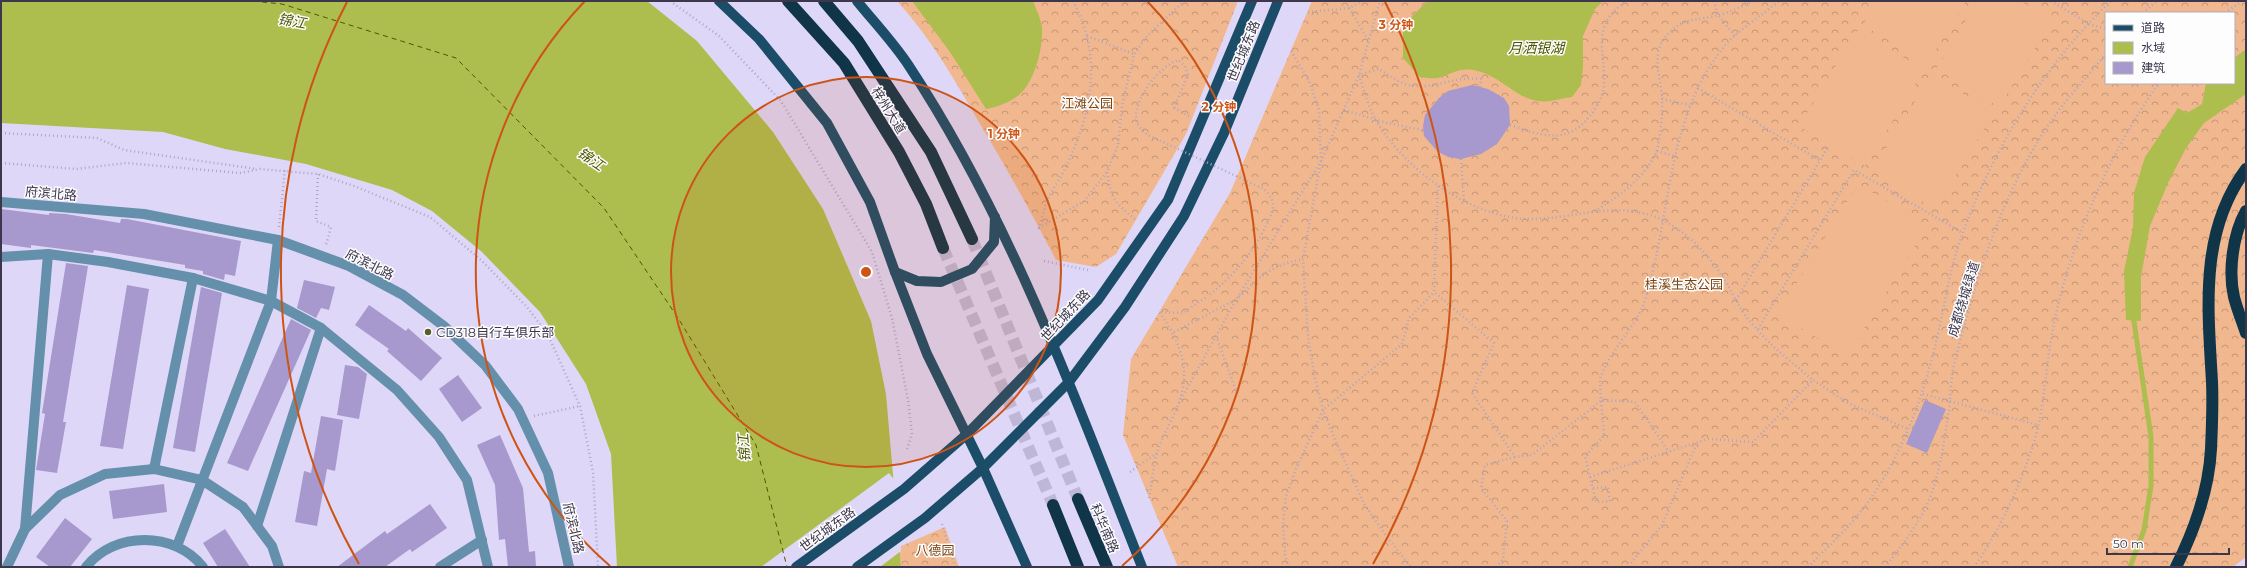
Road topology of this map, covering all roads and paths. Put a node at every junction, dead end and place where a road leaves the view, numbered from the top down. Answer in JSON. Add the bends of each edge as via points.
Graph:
{"nodes":[{"id":1,"x":670,"y":1,"type":"edge"},
{"id":2,"x":719,"y":1,"type":"edge"},
{"id":3,"x":788,"y":1,"type":"edge"},
{"id":4,"x":824,"y":1,"type":"edge"},
{"id":5,"x":857,"y":1,"type":"edge"},
{"id":6,"x":1073,"y":1,"type":"edge"},
{"id":7,"x":1184,"y":1,"type":"edge"},
{"id":8,"x":1252,"y":1,"type":"edge"},
{"id":9,"x":1278,"y":1,"type":"edge"},
{"id":10,"x":1363,"y":1,"type":"edge"},
{"id":11,"x":1380,"y":1,"type":"edge"},
{"id":12,"x":1627,"y":1,"type":"edge"},
{"id":13,"x":1714,"y":1,"type":"edge"},
{"id":14,"x":1753,"y":1,"type":"edge"},
{"id":15,"x":1779,"y":1,"type":"edge"},
{"id":16,"x":2051,"y":1,"type":"edge"},
{"id":17,"x":2111,"y":1,"type":"edge"},
{"id":18,"x":2157,"y":1,"type":"edge"},
{"id":19,"x":2242,"y":1,"type":"edge"},
{"id":20,"x":1349,"y":8,"type":"junction"},
{"id":21,"x":1308,"y":12,"type":"dead end"},
{"id":22,"x":2144,"y":12,"type":"edge"},
{"id":23,"x":2226,"y":12,"type":"edge"},
{"id":24,"x":1718,"y":15,"type":"junction"},
{"id":25,"x":2089,"y":24,"type":"junction"},
{"id":26,"x":2105,"y":29,"type":"edge"},
{"id":27,"x":1087,"y":36,"type":"junction"},
{"id":28,"x":1736,"y":37,"type":"junction"},
{"id":29,"x":1368,"y":40,"type":"junction"},
{"id":30,"x":1291,"y":52,"type":"dead end"},
{"id":31,"x":1134,"y":54,"type":"junction"},
{"id":32,"x":2105,"y":55,"type":"edge"},
{"id":33,"x":1359,"y":75,"type":"junction"},
{"id":34,"x":2158,"y":84,"type":"edge"},
{"id":35,"x":1480,"y":87,"type":"dead end"},
{"id":36,"x":1698,"y":88,"type":"junction"},
{"id":37,"x":1662,"y":99,"type":"junction"},
{"id":38,"x":1690,"y":105,"type":"junction"},
{"id":39,"x":1344,"y":110,"type":"junction"},
{"id":40,"x":1375,"y":120,"type":"junction"},
{"id":41,"x":1201,"y":121,"type":"junction"},
{"id":42,"x":1510,"y":125,"type":"dead end"},
{"id":43,"x":1423,"y":130,"type":"dead end"},
{"id":44,"x":1,"y":133,"type":"edge"},
{"id":45,"x":1828,"y":147,"type":"dead end"},
{"id":46,"x":1657,"y":151,"type":"junction"},
{"id":47,"x":1674,"y":156,"type":"junction"},
{"id":48,"x":1461,"y":158,"type":"dead end"},
{"id":49,"x":1819,"y":160,"type":"junction"},
{"id":50,"x":1321,"y":161,"type":"junction"},
{"id":51,"x":260,"y":169,"type":"dead end"},
{"id":52,"x":2246,"y":169,"type":"edge"},
{"id":53,"x":285,"y":170,"type":"dead end"},
{"id":54,"x":1107,"y":172,"type":"junction"},
{"id":55,"x":318,"y":174,"type":"dead end"},
{"id":56,"x":1438,"y":186,"type":"junction"},
{"id":57,"x":1464,"y":200,"type":"junction"},
{"id":58,"x":1,"y":202,"type":"edge"},
{"id":59,"x":1597,"y":210,"type":"junction"},
{"id":60,"x":2246,"y":212,"type":"edge"},
{"id":61,"x":995,"y":214,"type":"junction"},
{"id":62,"x":1136,"y":220,"type":"dead end"},
{"id":63,"x":1664,"y":220,"type":"junction"},
{"id":64,"x":1964,"y":233,"type":"junction"},
{"id":65,"x":278,"y":240,"type":"junction"},
{"id":66,"x":972,"y":240,"type":"tunnel mouth"},
{"id":67,"x":943,"y":248,"type":"tunnel mouth"},
{"id":68,"x":48,"y":254,"type":"junction"},
{"id":69,"x":324,"y":256,"type":"junction"},
{"id":70,"x":1,"y":257,"type":"edge"},
{"id":71,"x":1304,"y":258,"type":"junction"},
{"id":72,"x":1044,"y":262,"type":"dead end"},
{"id":73,"x":1088,"y":270,"type":"dead end"},
{"id":74,"x":894,"y":272,"type":"junction"},
{"id":75,"x":193,"y":278,"type":"junction"},
{"id":76,"x":1434,"y":292,"type":"junction"},
{"id":77,"x":1236,"y":300,"type":"junction"},
{"id":78,"x":1736,"y":300,"type":"junction"},
{"id":79,"x":271,"y":301,"type":"junction"},
{"id":80,"x":321,"y":328,"type":"junction"},
{"id":81,"x":1758,"y":329,"type":"junction"},
{"id":82,"x":1174,"y":332,"type":"junction"},
{"id":83,"x":2246,"y":332,"type":"edge"},
{"id":84,"x":1216,"y":336,"type":"junction"},
{"id":85,"x":1054,"y":346,"type":"junction"},
{"id":86,"x":1813,"y":380,"type":"junction"},
{"id":87,"x":1069,"y":382,"type":"junction"},
{"id":88,"x":1923,"y":394,"type":"junction"},
{"id":89,"x":1238,"y":396,"type":"dead end"},
{"id":90,"x":1602,"y":400,"type":"junction"},
{"id":91,"x":1950,"y":401,"type":"junction"},
{"id":92,"x":1179,"y":403,"type":"junction"},
{"id":93,"x":580,"y":406,"type":"dead end"},
{"id":94,"x":1323,"y":410,"type":"junction"},
{"id":95,"x":522,"y":418,"type":"junction"},
{"id":96,"x":2038,"y":425,"type":"junction"},
{"id":97,"x":1908,"y":429,"type":"junction"},
{"id":98,"x":967,"y":434,"type":"junction"},
{"id":99,"x":1697,"y":442,"type":"junction"},
{"id":100,"x":907,"y":449,"type":"dead end"},
{"id":101,"x":1157,"y":452,"type":"junction"},
{"id":102,"x":1669,"y":452,"type":"junction"},
{"id":103,"x":1515,"y":457,"type":"junction"},
{"id":104,"x":984,"y":468,"type":"junction"},
{"id":105,"x":154,"y":469,"type":"junction"},
{"id":106,"x":1130,"y":472,"type":"dead end"},
{"id":107,"x":1590,"y":477,"type":"junction"},
{"id":108,"x":202,"y":480,"type":"junction"},
{"id":109,"x":1593,"y":488,"type":"junction"},
{"id":110,"x":1149,"y":498,"type":"dead end"},
{"id":111,"x":1078,"y":499,"type":"tunnel mouth"},
{"id":112,"x":1053,"y":505,"type":"tunnel mouth"},
{"id":113,"x":942,"y":524,"type":"dead end"},
{"id":114,"x":257,"y":526,"type":"junction"},
{"id":115,"x":26,"y":529,"type":"junction"},
{"id":116,"x":482,"y":540,"type":"junction"},
{"id":117,"x":177,"y":546,"type":"junction"},
{"id":118,"x":7,"y":567,"type":"edge"},
{"id":119,"x":86,"y":567,"type":"edge"},
{"id":120,"x":203,"y":567,"type":"edge"},
{"id":121,"x":279,"y":567,"type":"edge"},
{"id":122,"x":440,"y":567,"type":"edge"},
{"id":123,"x":488,"y":567,"type":"edge"},
{"id":124,"x":569,"y":567,"type":"edge"},
{"id":125,"x":796,"y":567,"type":"edge"},
{"id":126,"x":857,"y":567,"type":"edge"},
{"id":127,"x":955,"y":567,"type":"edge"},
{"id":128,"x":1027,"y":567,"type":"edge"},
{"id":129,"x":1078,"y":567,"type":"edge"},
{"id":130,"x":1107,"y":567,"type":"edge"},
{"id":131,"x":1142,"y":567,"type":"edge"},
{"id":132,"x":1288,"y":567,"type":"edge"},
{"id":133,"x":1411,"y":567,"type":"edge"},
{"id":134,"x":1496,"y":567,"type":"edge"},
{"id":135,"x":1631,"y":567,"type":"edge"},
{"id":136,"x":1808,"y":567,"type":"edge"},
{"id":137,"x":1885,"y":567,"type":"edge"},
{"id":138,"x":1974,"y":567,"type":"edge"},
{"id":139,"x":2176,"y":567,"type":"edge"}],
"edges":[{"from":1,"to":100,"type":"path","via":[[719,36],[781,101],[872,252],[892,318],[909,407],[912,434]]},
{"from":2,"to":74,"type":"main road","via":[[759,39],[827,124],[870,202]]},
{"from":3,"to":67,"type":"highway","name":"梓州大道","via":[[844,63],[899,152],[926,204]]},
{"from":4,"to":66,"type":"highway","name":"梓州大道","via":[[858,41],[931,152]]},
{"from":5,"to":61,"type":"main road","via":[[908,65],[947,127]]},
{"from":6,"to":27,"type":"path"},
{"from":7,"to":31,"type":"path","via":[[1148,35]]},
{"from":8,"to":41,"type":"main road","name":"世纪城东路"},
{"from":9,"to":87,"type":"main road","name":"世纪城东路","via":[[1224,133],[1184,216],[1125,307]]},
{"from":10,"to":20,"type":"path"},
{"from":11,"to":29,"type":"path"},
{"from":12,"to":42,"type":"path","via":[[1617,7],[1604,26],[1601,43],[1604,87],[1598,106],[1581,128],[1560,136],[1539,134]]},
{"from":13,"to":24,"type":"path"},
{"from":14,"to":24,"type":"path"},
{"from":15,"to":28,"type":"path"},
{"from":16,"to":25,"type":"path"},
{"from":17,"to":25,"type":"path"},
{"from":18,"to":22,"type":"path"},
{"from":19,"to":23,"type":"path"},
{"from":20,"to":21,"type":"path"},
{"from":20,"to":29,"type":"path"},
{"from":24,"to":28,"type":"path"},
{"from":24,"to":37,"type":"path","via":[[1694,18],[1680,24],[1659,46],[1656,59]]},
{"from":25,"to":26,"type":"path"},
{"from":25,"to":64,"type":"path","via":[[2065,49],[2000,149]]},
{"from":27,"to":31,"type":"path"},
{"from":27,"to":54,"type":"path","via":[[1092,65],[1090,97],[1080,132],[1066,167],[1048,200],[1039,228],[1084,201]]},
{"from":28,"to":36,"type":"path","via":[[1724,46]]},
{"from":29,"to":33,"type":"path"},
{"from":30,"to":50,"type":"path","via":[[1309,81],[1320,110]]},
{"from":31,"to":54,"type":"path","via":[[1122,106],[1118,145]]},
{"from":32,"to":91,"type":"path","name":"成都绕城绿道","via":[[2059,111],[2012,191],[1992,237],[1971,298],[1953,368]]},
{"from":33,"to":35,"type":"path","via":[[1378,69],[1402,83],[1415,86],[1433,86],[1471,78],[1481,79]]},
{"from":33,"to":39,"type":"path"},
{"from":33,"to":40,"type":"path"},
{"from":34,"to":96,"type":"path","via":[[2138,114],[2109,167],[2075,246],[2055,319]]},
{"from":36,"to":38,"type":"path"},
{"from":36,"to":49,"type":"path"},
{"from":37,"to":38,"type":"path"},
{"from":37,"to":46,"type":"path"},
{"from":38,"to":47,"type":"path"},
{"from":39,"to":40,"type":"path"},
{"from":39,"to":50,"type":"path"},
{"from":40,"to":43,"type":"path"},
{"from":40,"to":56,"type":"path","via":[[1404,155]]},
{"from":41,"to":82,"type":"path","bridge":true,"via":[[1174,108],[1188,74],[1185,66],[1178,60],[1168,63],[1152,80],[1137,108],[1136,119],[1139,127],[1148,136],[1264,189],[1270,195],[1273,205],[1270,217],[1253,251],[1233,275],[1183,313],[1159,312]]},
{"from":41,"to":85,"type":"main road","name":"世纪城东路","via":[[1168,200],[1098,300]]},
{"from":44,"to":51,"type":"path","via":[[97,138],[124,150]]},
{"from":45,"to":49,"type":"path"},
{"from":46,"to":47,"type":"path"},
{"from":46,"to":59,"type":"path","via":[[1644,172],[1628,190]]},
{"from":47,"to":63,"type":"path"},
{"from":48,"to":57,"type":"path"},
{"from":49,"to":78,"type":"path"},
{"from":50,"to":71,"type":"path"},
{"from":50,"to":77,"type":"path"},
{"from":52,"to":139,"type":"highway","via":[[2238,180],[2215,233],[2209,276],[2208,312],[2212,384],[2211,450],[2202,497],[2188,543]]},
{"from":53,"to":65,"type":"path"},
{"from":54,"to":62,"type":"path","via":[[1111,196]]},
{"from":55,"to":69,"type":"path","via":[[316,221],[331,228]]},
{"from":56,"to":57,"type":"path"},
{"from":56,"to":76,"type":"path"},
{"from":57,"to":59,"type":"path","via":[[1508,217],[1536,219]]},
{"from":58,"to":65,"type":"street","name":"府滨北路","via":[[144,214]]},
{"from":59,"to":63,"type":"path","via":[[1638,210]]},
{"from":60,"to":83,"type":"highway","via":[[2239,223],[2232,266],[2234,296]]},
{"from":61,"to":74,"type":"main road","via":[[994,242],[972,270],[941,282],[917,281]]},
{"from":61,"to":85,"type":"main road"},
{"from":63,"to":78,"type":"path","via":[[1712,260]]},
{"from":63,"to":90,"type":"path","via":[[1645,301],[1601,377]]},
{"from":64,"to":81,"type":"path","via":[[1854,170]]},
{"from":64,"to":88,"type":"path","via":[[1946,291],[1936,346]]},
{"from":65,"to":69,"type":"street","name":"府滨北路"},
{"from":65,"to":79,"type":"street"},
{"from":68,"to":70,"type":"street"},
{"from":68,"to":75,"type":"street"},
{"from":68,"to":115,"type":"street"},
{"from":69,"to":95,"type":"street","name":"府滨北路","via":[[349,266],[403,295],[445,327],[484,365]]},
{"from":71,"to":77,"type":"path","via":[[1286,262],[1266,271]]},
{"from":71,"to":94,"type":"path","via":[[1308,337]]},
{"from":72,"to":73,"type":"path"},
{"from":74,"to":98,"type":"main road","via":[[927,354]]},
{"from":75,"to":79,"type":"street"},
{"from":75,"to":105,"type":"street"},
{"from":76,"to":94,"type":"path","via":[[1409,318],[1402,344]]},
{"from":76,"to":103,"type":"path","via":[[1494,343],[1472,393]]},
{"from":77,"to":82,"type":"path"},
{"from":77,"to":84,"type":"path"},
{"from":78,"to":81,"type":"path"},
{"from":79,"to":80,"type":"street"},
{"from":79,"to":108,"type":"street"},
{"from":80,"to":114,"type":"street"},
{"from":80,"to":116,"type":"street","via":[[398,390],[439,437],[467,480]]},
{"from":81,"to":86,"type":"path","via":[[1775,348]]},
{"from":82,"to":92,"type":"path","via":[[1183,352],[1185,372]]},
{"from":84,"to":89,"type":"path"},
{"from":84,"to":92,"type":"path"},
{"from":85,"to":87,"type":"main road"},
{"from":85,"to":98,"type":"main road","name":"世纪城东路"},
{"from":86,"to":97,"type":"path","via":[[1848,403]]},
{"from":86,"to":99,"type":"path","via":[[1753,442],[1708,439]]},
{"from":87,"to":104,"type":"main road","name":"世纪城东路"},
{"from":87,"to":131,"type":"main road"},
{"from":88,"to":91,"type":"path"},
{"from":88,"to":97,"type":"path"},
{"from":90,"to":102,"type":"path","via":[[1635,402]]},
{"from":90,"to":103,"type":"path","via":[[1532,455]]},
{"from":90,"to":107,"type":"path","via":[[1604,436],[1586,456]]},
{"from":91,"to":96,"type":"path"},
{"from":91,"to":137,"type":"path","name":"成都绕城绿道","via":[[1935,480],[1924,512]]},
{"from":92,"to":101,"type":"path"},
{"from":93,"to":95,"type":"path"},
{"from":94,"to":132,"type":"path","via":[[1286,496],[1283,524]]},
{"from":94,"to":133,"type":"path","via":[[1364,504]]},
{"from":95,"to":124,"type":"street","name":"府滨北路","via":[[548,473]]},
{"from":96,"to":138,"type":"path","via":[[2010,501],[1996,532]]},
{"from":97,"to":136,"type":"path","via":[[1900,449],[1868,501],[1836,540]]},
{"from":98,"to":104,"type":"main road"},
{"from":98,"to":125,"type":"main road","name":"世纪城东路","via":[[904,489]]},
{"from":99,"to":102,"type":"path"},
{"from":99,"to":135,"type":"path","via":[[1662,525],[1631,563]]},
{"from":101,"to":106,"type":"path"},
{"from":101,"to":110,"type":"path"},
{"from":102,"to":107,"type":"path"},
{"from":103,"to":134,"type":"path","via":[[1485,465],[1481,488],[1507,521],[1503,558]]},
{"from":104,"to":126,"type":"main road","name":"世纪城东路","via":[[925,518]]},
{"from":104,"to":128,"type":"main road"},
{"from":105,"to":108,"type":"street"},
{"from":105,"to":115,"type":"street","via":[[105,474],[60,495]]},
{"from":107,"to":109,"type":"path"},
{"from":108,"to":114,"type":"street","via":[[243,507]]},
{"from":108,"to":117,"type":"street"},
{"from":109,"to":109,"type":"path","via":[[1596,502],[1610,501],[1608,487]]},
{"from":111,"to":130,"type":"highway","name":"科华南路"},
{"from":112,"to":129,"type":"highway"},
{"from":113,"to":127,"type":"path"},
{"from":114,"to":121,"type":"street","via":[[272,546]]},
{"from":115,"to":118,"type":"street"},
{"from":116,"to":122,"type":"street"},
{"from":116,"to":123,"type":"street"},
{"from":117,"to":119,"type":"street","via":[[154,540],[129,541],[106,550]]},
{"from":117,"to":120,"type":"street","via":[[198,560]]}]}
